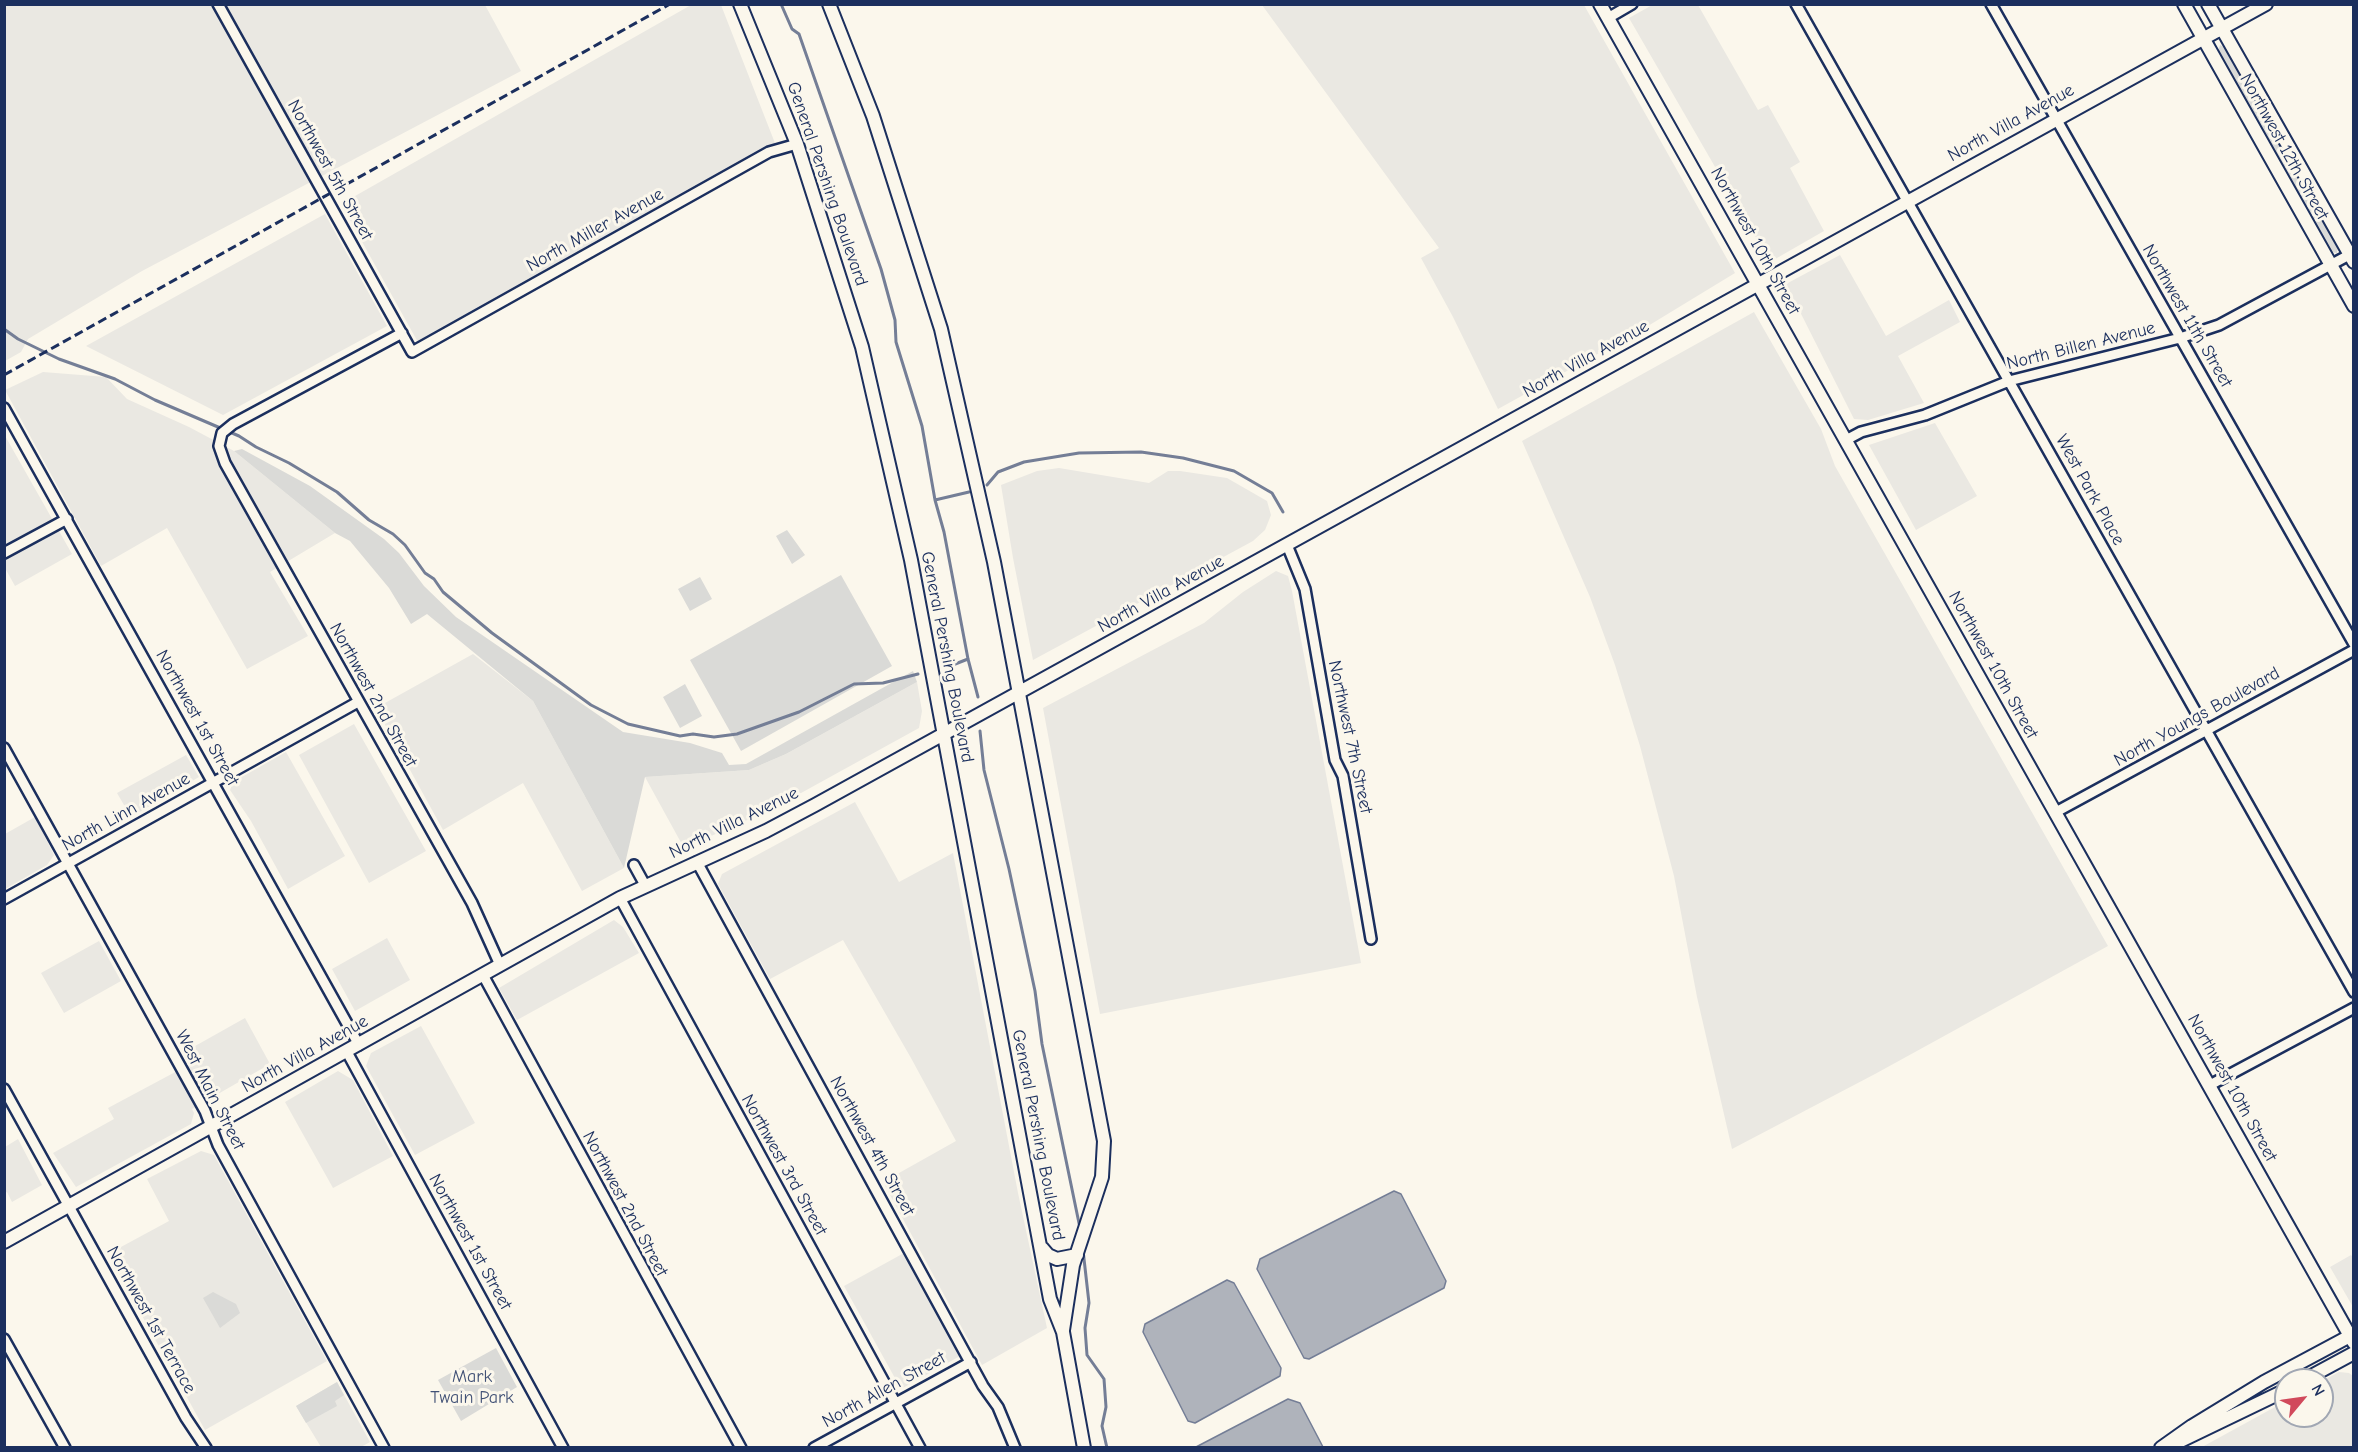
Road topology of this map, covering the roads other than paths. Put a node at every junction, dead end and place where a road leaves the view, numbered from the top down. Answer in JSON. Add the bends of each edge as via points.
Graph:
{"nodes":[{"id":1,"x":218,"y":4,"type":"edge"},
{"id":2,"x":740,"y":4,"type":"edge"},
{"id":3,"x":829,"y":4,"type":"edge"},
{"id":4,"x":1600,"y":4,"type":"edge"},
{"id":5,"x":1632,"y":4,"type":"edge"},
{"id":6,"x":1796,"y":4,"type":"edge"},
{"id":7,"x":1991,"y":4,"type":"edge"},
{"id":8,"x":2184,"y":4,"type":"edge"},
{"id":9,"x":2208,"y":4,"type":"edge"},
{"id":10,"x":2266,"y":4,"type":"edge"},
{"id":11,"x":1608,"y":18,"type":"junction"},
{"id":12,"x":2222,"y":28,"type":"junction"},
{"id":13,"x":2203,"y":39,"type":"junction"},
{"id":14,"x":2056,"y":119,"type":"junction"},
{"id":15,"x":797,"y":144,"type":"junction"},
{"id":16,"x":1907,"y":201,"type":"junction"},
{"id":17,"x":2351,"y":259,"type":"edge"},
{"id":18,"x":2330,"y":266,"type":"junction"},
{"id":19,"x":1758,"y":284,"type":"junction"},
{"id":20,"x":2351,"y":298,"type":"edge"},
{"id":21,"x":402,"y":333,"type":"junction"},
{"id":22,"x":2180,"y":338,"type":"junction"},
{"id":23,"x":412,"y":352,"type":"joint"},
{"id":24,"x":2009,"y":381,"type":"junction"},
{"id":25,"x":4,"y":408,"type":"edge"},
{"id":26,"x":1846,"y":440,"type":"junction"},
{"id":27,"x":67,"y":519,"type":"junction"},
{"id":28,"x":1287,"y":545,"type":"junction"},
{"id":29,"x":4,"y":552,"type":"edge"},
{"id":30,"x":2354,"y":644,"type":"edge"},
{"id":31,"x":2354,"y":650,"type":"edge"},
{"id":32,"x":1019,"y":692,"type":"junction"},
{"id":33,"x":358,"y":702,"type":"junction"},
{"id":34,"x":2206,"y":731,"type":"junction"},
{"id":35,"x":944,"y":733,"type":"junction"},
{"id":36,"x":4,"y":748,"type":"edge"},
{"id":37,"x":213,"y":782,"type":"junction"},
{"id":38,"x":2056,"y":812,"type":"junction"},
{"id":39,"x":697,"y":862,"type":"junction"},
{"id":40,"x":68,"y":863,"type":"junction"},
{"id":41,"x":634,"y":865,"type":"dead end"},
{"id":42,"x":645,"y":885,"type":"junction"},
{"id":43,"x":620,"y":898,"type":"junction"},
{"id":44,"x":4,"y":899,"type":"edge"},
{"id":45,"x":1371,"y":939,"type":"dead end"},
{"id":46,"x":500,"y":965,"type":"junction"},
{"id":47,"x":483,"y":975,"type":"junction"},
{"id":48,"x":2354,"y":992,"type":"edge"},
{"id":49,"x":2354,"y":1008,"type":"edge"},
{"id":50,"x":359,"y":1045,"type":"junction"},
{"id":51,"x":347,"y":1052,"type":"junction"},
{"id":52,"x":2210,"y":1085,"type":"junction"},
{"id":53,"x":4,"y":1089,"type":"edge"},
{"id":54,"x":211,"y":1127,"type":"junction"},
{"id":55,"x":69,"y":1207,"type":"junction"},
{"id":56,"x":6,"y":1242,"type":"edge"},
{"id":57,"x":1041,"y":1247,"type":"junction"},
{"id":58,"x":1077,"y":1255,"type":"junction"},
{"id":59,"x":1063,"y":1332,"type":"junction"},
{"id":60,"x":2352,"y":1338,"type":"edge"},
{"id":61,"x":4,"y":1339,"type":"edge"},
{"id":62,"x":2354,"y":1353,"type":"edge"},
{"id":63,"x":971,"y":1362,"type":"junction"},
{"id":64,"x":2326,"y":1368,"type":"edge"},
{"id":65,"x":2274,"y":1396,"type":"edge"},
{"id":66,"x":896,"y":1403,"type":"junction"},
{"id":67,"x":65,"y":1448,"type":"edge"},
{"id":68,"x":206,"y":1448,"type":"edge"},
{"id":69,"x":384,"y":1448,"type":"edge"},
{"id":70,"x":563,"y":1448,"type":"edge"},
{"id":71,"x":741,"y":1448,"type":"edge"},
{"id":72,"x":814,"y":1448,"type":"edge"},
{"id":73,"x":920,"y":1448,"type":"edge"},
{"id":74,"x":1015,"y":1448,"type":"edge"},
{"id":75,"x":1084,"y":1448,"type":"edge"},
{"id":76,"x":2161,"y":1448,"type":"edge"},
{"id":77,"x":2166,"y":1448,"type":"edge"}],
"edges":[{"from":1,"to":21,"type":"street","name":"Northwest 5th Street"},
{"from":2,"to":15,"type":"main road","name":"General Pershing Boulevard"},
{"from":3,"to":32,"type":"main road","name":"General Pershing Boulevard","via":[[873,116],[941,329]]},
{"from":4,"to":11,"type":"main road","name":"Northwest 10th Street"},
{"from":5,"to":11,"type":"street"},
{"from":6,"to":16,"type":"street","name":"West Park Place"},
{"from":7,"to":14,"type":"street","name":"Northwest 11th Street"},
{"from":8,"to":13,"type":"main road","name":"Northwest 12th Street"},
{"from":9,"to":12,"type":"main road","name":"Northwest 12th Street"},
{"from":10,"to":12,"type":"main road","name":"North Villa Avenue"},
{"from":11,"to":19,"type":"main road","name":"Northwest 10th Street"},
{"from":12,"to":13,"type":"main road","name":"North Villa Avenue"},
{"from":12,"to":17,"type":"main road","name":"Northwest 12th Street"},
{"from":13,"to":14,"type":"main road","name":"North Villa Avenue"},
{"from":13,"to":18,"type":"main road","name":"Northwest 12th Street"},
{"from":14,"to":16,"type":"main road","name":"North Villa Avenue"},
{"from":14,"to":22,"type":"street","name":"Northwest 11th Street"},
{"from":15,"to":23,"type":"street","name":"North Miller Avenue","via":[[769,152]]},
{"from":15,"to":35,"type":"main road","name":"General Pershing Boulevard","via":[[862,347],[911,560]]},
{"from":16,"to":19,"type":"main road","name":"North Villa Avenue"},
{"from":16,"to":24,"type":"street","name":"West Park Place"},
{"from":17,"to":18,"type":"street","name":"North Billen Avenue"},
{"from":18,"to":20,"type":"main road","name":"Northwest 12th Street"},
{"from":18,"to":22,"type":"street","name":"North Billen Avenue","via":[[2219,324]]},
{"from":19,"to":26,"type":"main road","name":"Northwest 10th Street"},
{"from":19,"to":28,"type":"main road","name":"North Villa Avenue"},
{"from":21,"to":23,"type":"street","name":"Northwest 5th Street"},
{"from":21,"to":33,"type":"street","name":"Northwest 2nd Street","via":[[233,424],[220,438],[219,446]]},
{"from":22,"to":24,"type":"street","name":"North Billen Avenue"},
{"from":22,"to":30,"type":"street","name":"Northwest 11th Street"},
{"from":24,"to":26,"type":"street","name":"North Billen Avenue","via":[[1925,415],[1861,432]]},
{"from":24,"to":34,"type":"street","name":"West Park Place"},
{"from":25,"to":27,"type":"street","name":"Northwest 1st Street"},
{"from":26,"to":38,"type":"main road","name":"Northwest 10th Street"},
{"from":27,"to":29,"type":"street"},
{"from":27,"to":37,"type":"street","name":"Northwest 1st Street"},
{"from":28,"to":32,"type":"main road","name":"North Villa Avenue"},
{"from":28,"to":45,"type":"street","name":"Northwest 7th Street","via":[[1305,589]]},
{"from":31,"to":34,"type":"street","name":"North Youngs Boulevard"},
{"from":32,"to":35,"type":"main road","name":"North Villa Avenue"},
{"from":32,"to":58,"type":"main road","name":"General Pershing Boulevard","via":[[1104,1141],[1102,1177]]},
{"from":33,"to":37,"type":"street","name":"North Linn Avenue"},
{"from":33,"to":46,"type":"street","name":"Northwest 2nd Street","via":[[472,903]]},
{"from":34,"to":38,"type":"street","name":"North Youngs Boulevard"},
{"from":34,"to":48,"type":"street","name":"West Park Place"},
{"from":35,"to":39,"type":"main road","name":"North Villa Avenue","via":[[766,831]]},
{"from":35,"to":57,"type":"main road","name":"General Pershing Boulevard"},
{"from":36,"to":40,"type":"street","name":"West Main Street"},
{"from":37,"to":40,"type":"street","name":"North Linn Avenue"},
{"from":37,"to":50,"type":"street","name":"Northwest 1st Street"},
{"from":38,"to":52,"type":"main road","name":"Northwest 10th Street"},
{"from":39,"to":42,"type":"main road","name":"North Villa Avenue"},
{"from":39,"to":63,"type":"street","name":"Northwest 4th Street"},
{"from":40,"to":44,"type":"street","name":"North Linn Avenue"},
{"from":40,"to":54,"type":"street","name":"West Main Street"},
{"from":41,"to":42,"type":"street"},
{"from":42,"to":43,"type":"main road","name":"North Villa Avenue"},
{"from":43,"to":46,"type":"main road","name":"North Villa Avenue"},
{"from":43,"to":66,"type":"street","name":"Northwest 3rd Street"},
{"from":46,"to":47,"type":"main road","name":"North Villa Avenue"},
{"from":47,"to":50,"type":"main road","name":"North Villa Avenue"},
{"from":47,"to":71,"type":"street","name":"Northwest 2nd Street"},
{"from":49,"to":52,"type":"street"},
{"from":50,"to":51,"type":"main road","name":"North Villa Avenue"},
{"from":51,"to":54,"type":"main road","name":"North Villa Avenue"},
{"from":51,"to":70,"type":"street","name":"Northwest 1st Street"},
{"from":52,"to":60,"type":"main road","name":"Northwest 10th Street"},
{"from":53,"to":55,"type":"street","name":"Northwest 1st Terrace"},
{"from":54,"to":55,"type":"main road","name":"North Villa Avenue"},
{"from":54,"to":69,"type":"street","name":"West Main Street"},
{"from":55,"to":56,"type":"main road","name":"North Villa Avenue"},
{"from":55,"to":68,"type":"street","name":"Northwest 1st Terrace"},
{"from":57,"to":58,"type":"main road","via":[[1057,1259]]},
{"from":57,"to":59,"type":"main road","name":"General Pershing Boulevard","via":[[1050,1299]]},
{"from":58,"to":59,"type":"main road","name":"General Pershing Boulevard"},
{"from":59,"to":75,"type":"main road","name":"General Pershing Boulevard"},
{"from":60,"to":76,"type":"main road","via":[[2264,1382]]},
{"from":61,"to":67,"type":"street"},
{"from":62,"to":64,"type":"main road"},
{"from":63,"to":66,"type":"street","name":"North Allen Street"},
{"from":63,"to":74,"type":"street","name":"Northwest 4th Street","via":[[998,1407]]},
{"from":65,"to":77,"type":"main road"},
{"from":66,"to":72,"type":"street","name":"North Allen Street"},
{"from":66,"to":73,"type":"street","name":"Northwest 3rd Street"}]}
